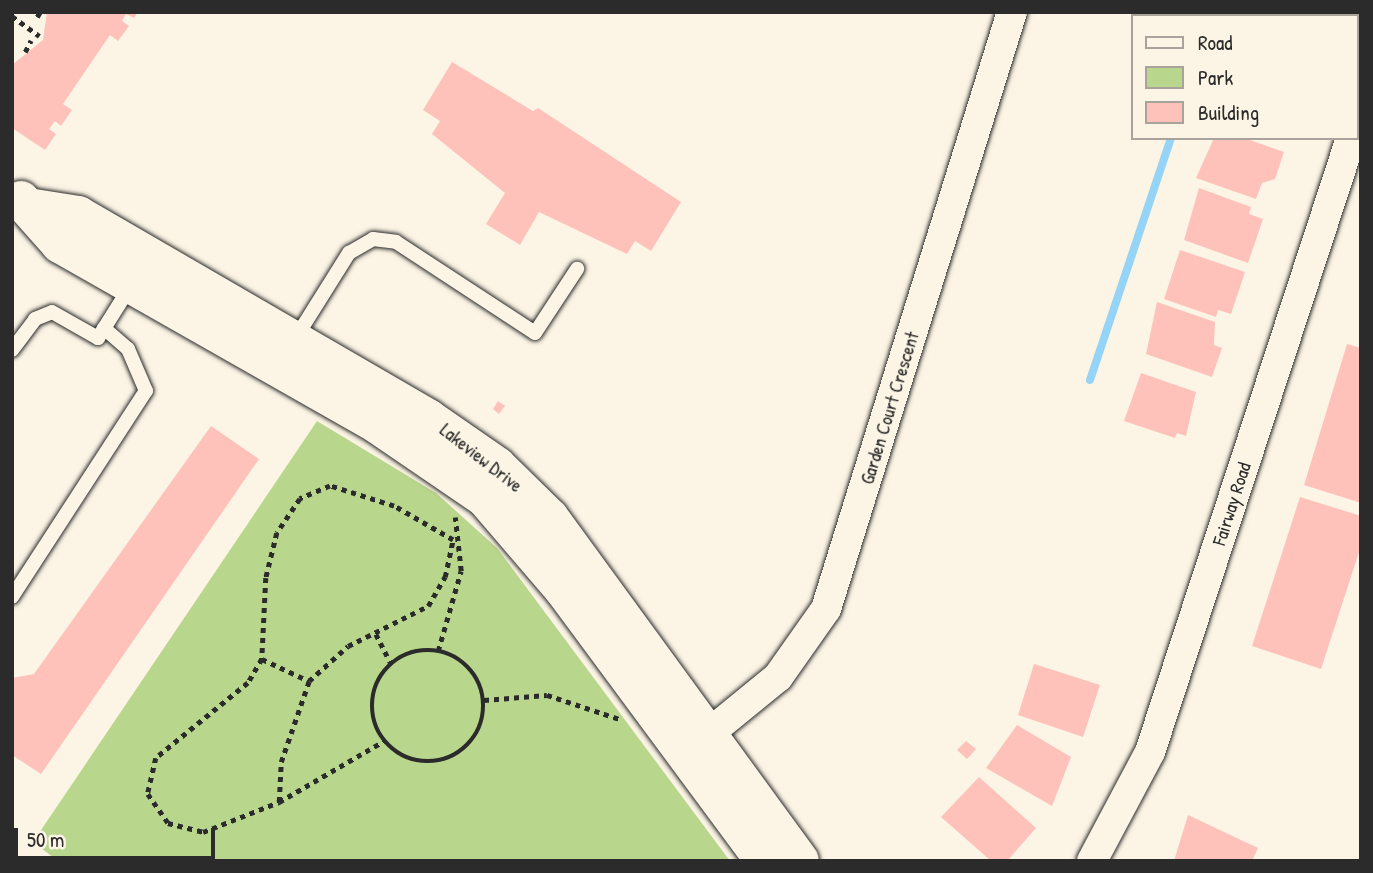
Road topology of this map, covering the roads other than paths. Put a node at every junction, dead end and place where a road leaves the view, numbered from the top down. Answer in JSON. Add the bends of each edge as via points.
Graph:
{"nodes":[{"id":1,"x":1012,"y":12,"type":"edge"},
{"id":2,"x":1350,"y":140,"type":"edge"},
{"id":3,"x":23,"y":201,"type":"edge"},
{"id":4,"x":577,"y":269,"type":"dead end"},
{"id":5,"x":141,"y":270,"type":"junction"},
{"id":6,"x":104,"y":328,"type":"junction"},
{"id":7,"x":12,"y":350,"type":"edge"},
{"id":8,"x":286,"y":353,"type":"junction"},
{"id":9,"x":12,"y":597,"type":"edge"},
{"id":10,"x":696,"y":743,"type":"junction"},
{"id":11,"x":764,"y":861,"type":"edge"},
{"id":12,"x":800,"y":861,"type":"edge"},
{"id":13,"x":1092,"y":861,"type":"edge"}],
"edges":[{"from":1,"to":10,"type":"street","name":"Garden Court Crescent","via":[[826,609],[778,677]]},
{"from":2,"to":13,"type":"street","name":"Fairway Road","via":[[1150,752]]},
{"from":3,"to":5,"type":"street","name":"Lakeview Drive","via":[[78,215]]},
{"from":4,"to":8,"type":"lane","via":[[536,333],[396,242],[373,239],[349,253]]},
{"from":5,"to":6,"type":"lane"},
{"from":5,"to":8,"type":"street","name":"Lakeview Drive"},
{"from":6,"to":7,"type":"lane","via":[[98,338],[52,312],[35,319]]},
{"from":6,"to":9,"type":"lane","via":[[128,349],[146,391]]},
{"from":8,"to":10,"type":"street","name":"Lakeview Drive","via":[[464,441],[525,491]]},
{"from":10,"to":11,"type":"street","name":"Lakeview Drive"},
{"from":10,"to":12,"type":"street","name":"Lakeview Drive"}]}
